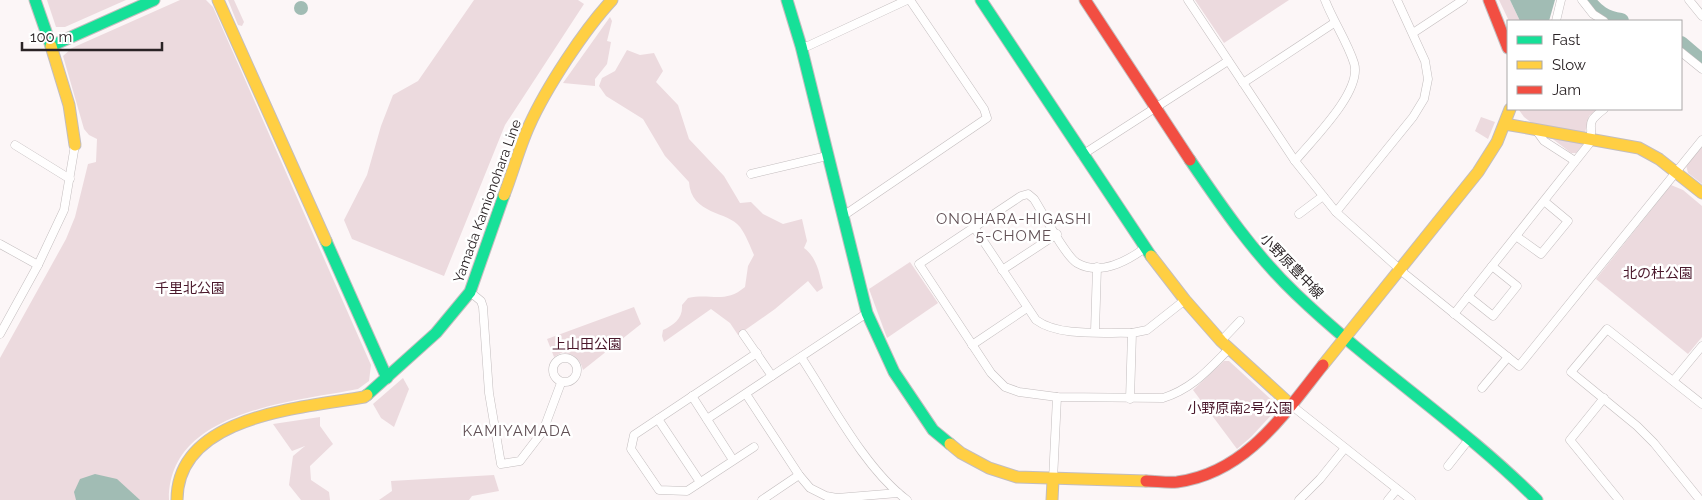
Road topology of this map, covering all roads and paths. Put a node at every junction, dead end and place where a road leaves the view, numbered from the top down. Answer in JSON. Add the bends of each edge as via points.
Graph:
{"nodes":[{"id":1,"x":35,"y":0,"type":"edge"},
{"id":2,"x":154,"y":0,"type":"edge"},
{"id":3,"x":218,"y":0,"type":"edge"},
{"id":4,"x":612,"y":0,"type":"edge"},
{"id":5,"x":787,"y":0,"type":"edge"},
{"id":6,"x":907,"y":0,"type":"edge"},
{"id":7,"x":910,"y":0,"type":"edge"},
{"id":8,"x":981,"y":0,"type":"edge"},
{"id":9,"x":1085,"y":0,"type":"edge"},
{"id":10,"x":1188,"y":0,"type":"edge"},
{"id":11,"x":1325,"y":0,"type":"edge"},
{"id":12,"x":1397,"y":0,"type":"edge"},
{"id":13,"x":1463,"y":0,"type":"edge"},
{"id":14,"x":1489,"y":0,"type":"edge"},
{"id":15,"x":1561,"y":0,"type":"edge"},
{"id":16,"x":1582,"y":0,"type":"edge"},
{"id":17,"x":1688,"y":0,"type":"edge"},
{"id":18,"x":1702,"y":16,"type":"edge"},
{"id":19,"x":1556,"y":20,"type":"edge"},
{"id":20,"x":1602,"y":20,"type":"edge"},
{"id":21,"x":1334,"y":23,"type":"junction"},
{"id":22,"x":1413,"y":33,"type":"junction"},
{"id":23,"x":1507,"y":45,"type":"edge"},
{"id":24,"x":52,"y":46,"type":"junction"},
{"id":25,"x":802,"y":46,"type":"junction"},
{"id":26,"x":1682,"y":53,"type":"edge"},
{"id":27,"x":1228,"y":61,"type":"junction"},
{"id":28,"x":1702,"y":69,"type":"edge"},
{"id":29,"x":1243,"y":83,"type":"junction"},
{"id":30,"x":1155,"y":107,"type":"junction"},
{"id":31,"x":1510,"y":110,"type":"edge"},
{"id":32,"x":1603,"y":110,"type":"edge"},
{"id":33,"x":1505,"y":124,"type":"junction"},
{"id":34,"x":1536,"y":130,"type":"junction"},
{"id":35,"x":1587,"y":138,"type":"junction"},
{"id":36,"x":1702,"y":140,"type":"edge"},
{"id":37,"x":15,"y":145,"type":"dead end"},
{"id":38,"x":75,"y":145,"type":"joint"},
{"id":39,"x":1082,"y":155,"type":"junction"},
{"id":40,"x":827,"y":156,"type":"junction"},
{"id":41,"x":1295,"y":161,"type":"junction"},
{"id":42,"x":1575,"y":161,"type":"junction"},
{"id":43,"x":1675,"y":172,"type":"junction"},
{"id":44,"x":751,"y":174,"type":"dead end"},
{"id":45,"x":70,"y":180,"type":"junction"},
{"id":46,"x":1702,"y":193,"type":"edge"},
{"id":47,"x":1323,"y":196,"type":"junction"},
{"id":48,"x":1544,"y":201,"type":"junction"},
{"id":49,"x":1336,"y":212,"type":"junction"},
{"id":50,"x":1299,"y":214,"type":"dead end"},
{"id":51,"x":843,"y":216,"type":"junction"},
{"id":52,"x":974,"y":227,"type":"junction"},
{"id":53,"x":1057,"y":234,"type":"junction"},
{"id":54,"x":1516,"y":236,"type":"junction"},
{"id":55,"x":0,"y":244,"type":"edge"},
{"id":56,"x":1145,"y":248,"type":"junction"},
{"id":57,"x":38,"y":265,"type":"junction"},
{"id":58,"x":1492,"y":266,"type":"junction"},
{"id":59,"x":1097,"y":267,"type":"junction"},
{"id":60,"x":1400,"y":269,"type":"junction"},
{"id":61,"x":1002,"y":270,"type":"junction"},
{"id":62,"x":470,"y":292,"type":"junction"},
{"id":63,"x":1468,"y":296,"type":"junction"},
{"id":64,"x":1184,"y":300,"type":"junction"},
{"id":65,"x":1027,"y":308,"type":"junction"},
{"id":66,"x":867,"y":313,"type":"junction"},
{"id":67,"x":1454,"y":314,"type":"junction"},
{"id":68,"x":1240,"y":321,"type":"dead end"},
{"id":69,"x":1,"y":329,"type":"edge"},
{"id":70,"x":1095,"y":331,"type":"junction"},
{"id":71,"x":1132,"y":333,"type":"junction"},
{"id":72,"x":743,"y":334,"type":"dead end"},
{"id":73,"x":1345,"y":338,"type":"junction"},
{"id":74,"x":972,"y":344,"type":"junction"},
{"id":75,"x":1225,"y":345,"type":"junction"},
{"id":76,"x":1702,"y":346,"type":"edge"},
{"id":77,"x":756,"y":353,"type":"junction"},
{"id":78,"x":801,"y":357,"type":"junction"},
{"id":79,"x":1508,"y":357,"type":"junction"},
{"id":80,"x":772,"y":376,"type":"junction"},
{"id":81,"x":387,"y":378,"type":"junction"},
{"id":82,"x":1673,"y":381,"type":"junction"},
{"id":83,"x":561,"y":383,"type":"dead end"},
{"id":84,"x":1482,"y":388,"type":"dead end"},
{"id":85,"x":746,"y":394,"type":"junction"},
{"id":86,"x":692,"y":396,"type":"junction"},
{"id":87,"x":1057,"y":397,"type":"junction"},
{"id":88,"x":1604,"y":398,"type":"junction"},
{"id":89,"x":1130,"y":399,"type":"junction"},
{"id":90,"x":1291,"y":404,"type":"junction"},
{"id":91,"x":1702,"y":404,"type":"edge"},
{"id":92,"x":658,"y":419,"type":"junction"},
{"id":93,"x":707,"y":420,"type":"junction"},
{"id":94,"x":1470,"y":438,"type":"junction"},
{"id":95,"x":754,"y":447,"type":"dead end"},
{"id":96,"x":1345,"y":448,"type":"junction"},
{"id":97,"x":733,"y":460,"type":"junction"},
{"id":98,"x":1448,"y":466,"type":"dead end"},
{"id":99,"x":799,"y":475,"type":"junction"},
{"id":100,"x":1053,"y":480,"type":"junction"},
{"id":101,"x":700,"y":482,"type":"junction"},
{"id":102,"x":1397,"y":489,"type":"junction"},
{"id":103,"x":898,"y":493,"type":"junction"},
{"id":104,"x":837,"y":499,"type":"edge"},
{"id":105,"x":177,"y":500,"type":"edge"},
{"id":106,"x":762,"y":500,"type":"edge"},
{"id":107,"x":907,"y":500,"type":"edge"},
{"id":108,"x":1052,"y":500,"type":"edge"},
{"id":109,"x":1299,"y":500,"type":"edge"},
{"id":110,"x":1388,"y":500,"type":"edge"},
{"id":111,"x":1411,"y":500,"type":"edge"},
{"id":112,"x":1537,"y":500,"type":"edge"},
{"id":113,"x":1619,"y":500,"type":"edge"},
{"id":114,"x":1700,"y":500,"type":"edge"}],
"edges":[{"from":1,"to":24,"type":"street"},
{"from":2,"to":24,"type":"street"},
{"from":3,"to":81,"type":"street"},
{"from":4,"to":62,"type":"street","name":"Yamada Kamionohara Line","via":[[537,110]]},
{"from":5,"to":25,"type":"street"},
{"from":6,"to":25,"type":"street"},
{"from":7,"to":51,"type":"street","via":[[987,118]]},
{"from":8,"to":39,"type":"street"},
{"from":9,"to":30,"type":"street","name":"小野原豊中線"},
{"from":10,"to":27,"type":"street"},
{"from":11,"to":21,"type":"street"},
{"from":12,"to":22,"type":"street"},
{"from":13,"to":22,"type":"street"},
{"from":14,"to":23,"type":"street"},
{"from":15,"to":19,"type":"street"},
{"from":16,"to":20,"type":"street"},
{"from":17,"to":18,"type":"street"},
{"from":21,"to":29,"type":"street"},
{"from":21,"to":41,"type":"street","via":[[1354,64],[1356,81]]},
{"from":22,"to":49,"type":"street","via":[[1425,60],[1428,79],[1424,99],[1414,117]]},
{"from":24,"to":38,"type":"street","via":[[69,105]]},
{"from":25,"to":40,"type":"street"},
{"from":26,"to":28,"type":"street"},
{"from":27,"to":29,"type":"street"},
{"from":27,"to":30,"type":"street"},
{"from":29,"to":41,"type":"street"},
{"from":30,"to":39,"type":"street"},
{"from":30,"to":73,"type":"street","name":"小野原豊中線","via":[[1248,241],[1295,293]]},
{"from":31,"to":33,"type":"street"},
{"from":32,"to":35,"type":"street","via":[[1592,118]]},
{"from":33,"to":34,"type":"street"},
{"from":33,"to":60,"type":"street","via":[[1491,154],[1478,172]]},
{"from":34,"to":35,"type":"street"},
{"from":34,"to":42,"type":"street","via":[[1544,141]]},
{"from":35,"to":42,"type":"street"},
{"from":35,"to":43,"type":"street","via":[[1639,148]]},
{"from":36,"to":43,"type":"street"},
{"from":37,"to":45,"type":"street"},
{"from":38,"to":45,"type":"street"},
{"from":39,"to":56,"type":"street"},
{"from":40,"to":44,"type":"street"},
{"from":40,"to":51,"type":"street"},
{"from":41,"to":47,"type":"street"},
{"from":42,"to":48,"type":"street"},
{"from":43,"to":46,"type":"street"},
{"from":43,"to":79,"type":"street","via":[[1520,366]]},
{"from":45,"to":57,"type":"street","via":[[64,210]]},
{"from":47,"to":49,"type":"street"},
{"from":47,"to":50,"type":"street"},
{"from":48,"to":54,"type":"street"},
{"from":48,"to":54,"type":"street","via":[[1568,221],[1541,254]]},
{"from":49,"to":60,"type":"street"},
{"from":51,"to":66,"type":"street"},
{"from":52,"to":53,"type":"street","via":[[1028,194]]},
{"from":52,"to":61,"type":"street"},
{"from":52,"to":74,"type":"street","via":[[919,264]]},
{"from":53,"to":59,"type":"street","via":[[1078,263]]},
{"from":53,"to":61,"type":"street"},
{"from":54,"to":58,"type":"street"},
{"from":55,"to":57,"type":"street"},
{"from":56,"to":59,"type":"street","via":[[1124,262]]},
{"from":56,"to":64,"type":"street"},
{"from":57,"to":69,"type":"street"},
{"from":58,"to":63,"type":"street"},
{"from":58,"to":63,"type":"street","via":[[1517,286],[1499,309],[1493,316]]},
{"from":59,"to":70,"type":"street"},
{"from":60,"to":67,"type":"street"},
{"from":60,"to":73,"type":"street"},
{"from":61,"to":65,"type":"street"},
{"from":62,"to":81,"type":"street","name":"Yamada Kamionohara Line","via":[[436,333]]},
{"from":62,"to":83,"type":"street","via":[[481,301],[483,308],[489,393],[500,464],[520,461],[543,431]]},
{"from":63,"to":67,"type":"street"},
{"from":64,"to":71,"type":"street","via":[[1147,330]]},
{"from":64,"to":75,"type":"street"},
{"from":65,"to":70,"type":"street","via":[[1046,327],[1058,331]]},
{"from":65,"to":74,"type":"street"},
{"from":66,"to":78,"type":"street"},
{"from":66,"to":100,"type":"street","via":[[894,372],[933,430],[960,453],[990,468],[1017,477]]},
{"from":67,"to":79,"type":"street"},
{"from":68,"to":75,"type":"street"},
{"from":70,"to":71,"type":"street"},
{"from":71,"to":89,"type":"street"},
{"from":72,"to":77,"type":"street"},
{"from":73,"to":90,"type":"street"},
{"from":73,"to":94,"type":"street","name":"小野原豊中線"},
{"from":74,"to":87,"type":"street","via":[[991,373],[1005,386],[1018,392]]},
{"from":75,"to":89,"type":"street","via":[[1192,385],[1179,393],[1163,398]]},
{"from":75,"to":90,"type":"street"},
{"from":76,"to":82,"type":"street"},
{"from":77,"to":80,"type":"street"},
{"from":77,"to":86,"type":"street"},
{"from":78,"to":80,"type":"street"},
{"from":78,"to":103,"type":"street","via":[[864,454]]},
{"from":79,"to":84,"type":"street"},
{"from":80,"to":85,"type":"street"},
{"from":81,"to":105,"type":"street","name":"Yamada Kamionohara Line","via":[[364,397],[250,418],[208,440],[192,454],[182,472]]},
{"from":82,"to":88,"type":"street","via":[[1607,329],[1571,372]]},
{"from":82,"to":91,"type":"street"},
{"from":85,"to":93,"type":"street"},
{"from":85,"to":99,"type":"street"},
{"from":86,"to":92,"type":"street"},
{"from":86,"to":93,"type":"street"},
{"from":87,"to":89,"type":"street"},
{"from":87,"to":100,"type":"street"},
{"from":88,"to":113,"type":"street","via":[[1570,440]]},
{"from":88,"to":114,"type":"street","via":[[1654,443]]},
{"from":90,"to":96,"type":"street"},
{"from":90,"to":100,"type":"street","via":[[1260,442],[1242,458],[1200,478],[1176,482]]},
{"from":92,"to":101,"type":"street"},
{"from":92,"to":101,"type":"street","via":[[634,435],[631,449],[659,490],[687,490]]},
{"from":93,"to":97,"type":"street"},
{"from":94,"to":98,"type":"street"},
{"from":94,"to":112,"type":"street","name":"小野原豊中線"},
{"from":95,"to":97,"type":"street"},
{"from":96,"to":102,"type":"street"},
{"from":96,"to":109,"type":"street"},
{"from":97,"to":101,"type":"street"},
{"from":99,"to":104,"type":"street","via":[[810,488]]},
{"from":99,"to":106,"type":"street"},
{"from":100,"to":108,"type":"street"},
{"from":102,"to":110,"type":"street"},
{"from":102,"to":111,"type":"street"},
{"from":103,"to":104,"type":"street"},
{"from":103,"to":107,"type":"street"}]}
